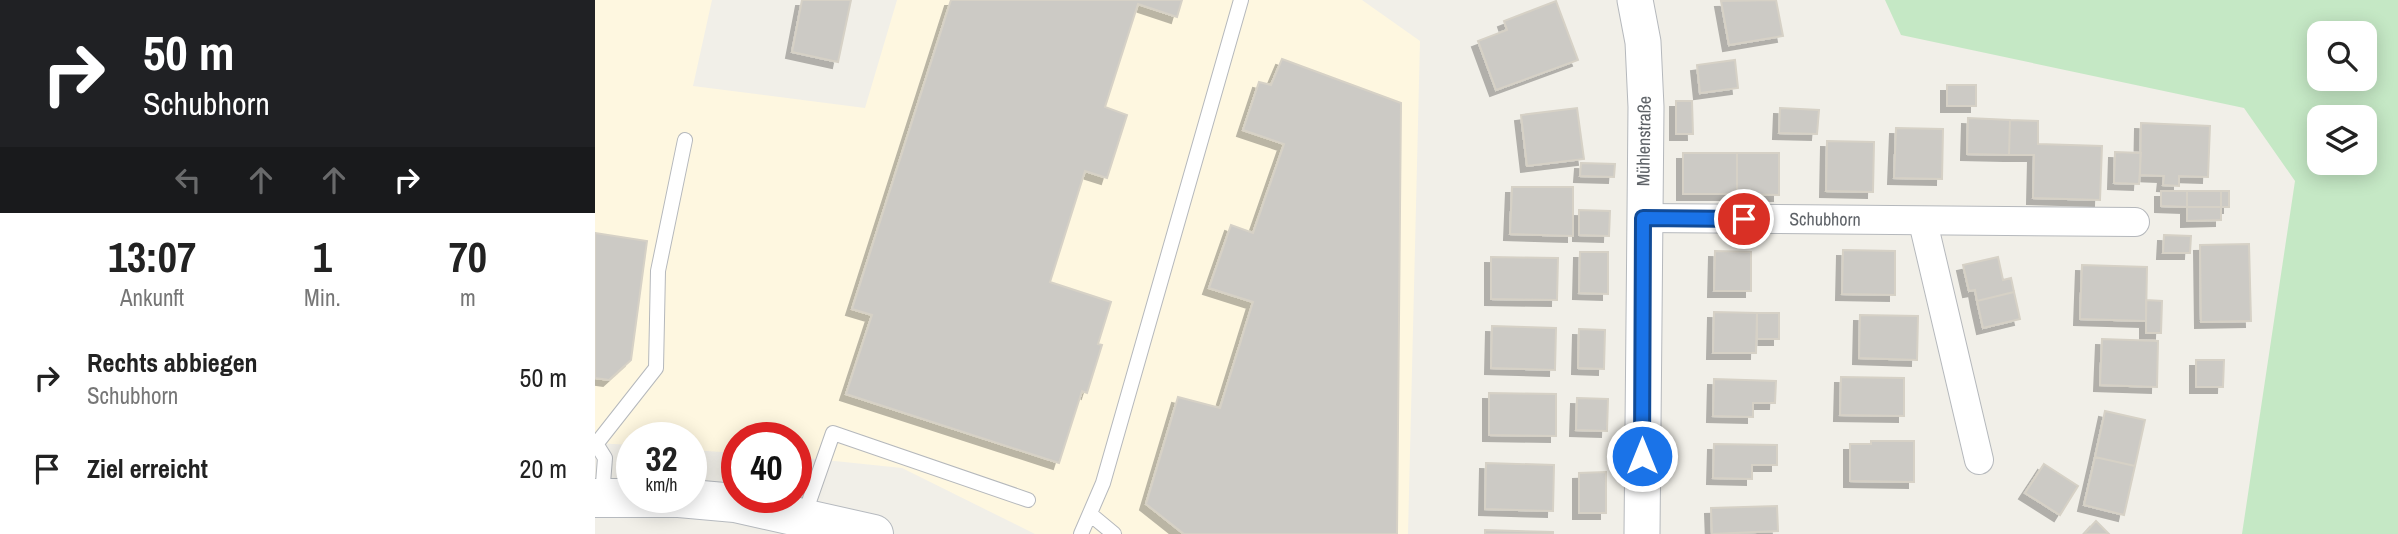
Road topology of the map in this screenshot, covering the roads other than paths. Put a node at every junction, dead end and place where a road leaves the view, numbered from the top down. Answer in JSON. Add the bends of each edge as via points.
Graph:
{"nodes":[{"id":1,"x":1241,"y":0,"type":"edge"},
{"id":2,"x":1635,"y":0,"type":"edge"},
{"id":3,"x":685,"y":140,"type":"dead end"},
{"id":4,"x":1643,"y":218,"type":"junction"},
{"id":5,"x":1923,"y":222,"type":"junction"},
{"id":6,"x":2135,"y":222,"type":"dead end"},
{"id":7,"x":596,"y":443,"type":"edge"},
{"id":8,"x":1979,"y":460,"type":"dead end"},
{"id":9,"x":599,"y":498,"type":"edge"},
{"id":10,"x":1028,"y":500,"type":"dead end"},
{"id":11,"x":1090,"y":514,"type":"junction"},
{"id":12,"x":804,"y":516,"type":"junction"},
{"id":13,"x":874,"y":534,"type":"edge"},
{"id":14,"x":1081,"y":534,"type":"edge"},
{"id":15,"x":1114,"y":534,"type":"edge"},
{"id":16,"x":1642,"y":534,"type":"edge"}],
"edges":[{"from":1,"to":11,"type":"lane","via":[[1103,483]]},
{"from":2,"to":4,"type":"street","name":"Mühlenstraße","via":[[1643,42],[1646,107]]},
{"from":3,"to":7,"type":"lane","via":[[658,271],[656,368]]},
{"from":4,"to":5,"type":"street","name":"Schubhorn"},
{"from":4,"to":16,"type":"street","name":"Mühlenstraße"},
{"from":5,"to":6,"type":"street","name":"Schubhorn"},
{"from":5,"to":8,"type":"street"},
{"from":7,"to":9,"type":"lane","via":[[605,458]]},
{"from":9,"to":12,"type":"main road","via":[[679,498]]},
{"from":10,"to":12,"type":"lane","via":[[833,433]]},
{"from":11,"to":14,"type":"lane"},
{"from":11,"to":15,"type":"lane"},
{"from":12,"to":13,"type":"main road"}]}
